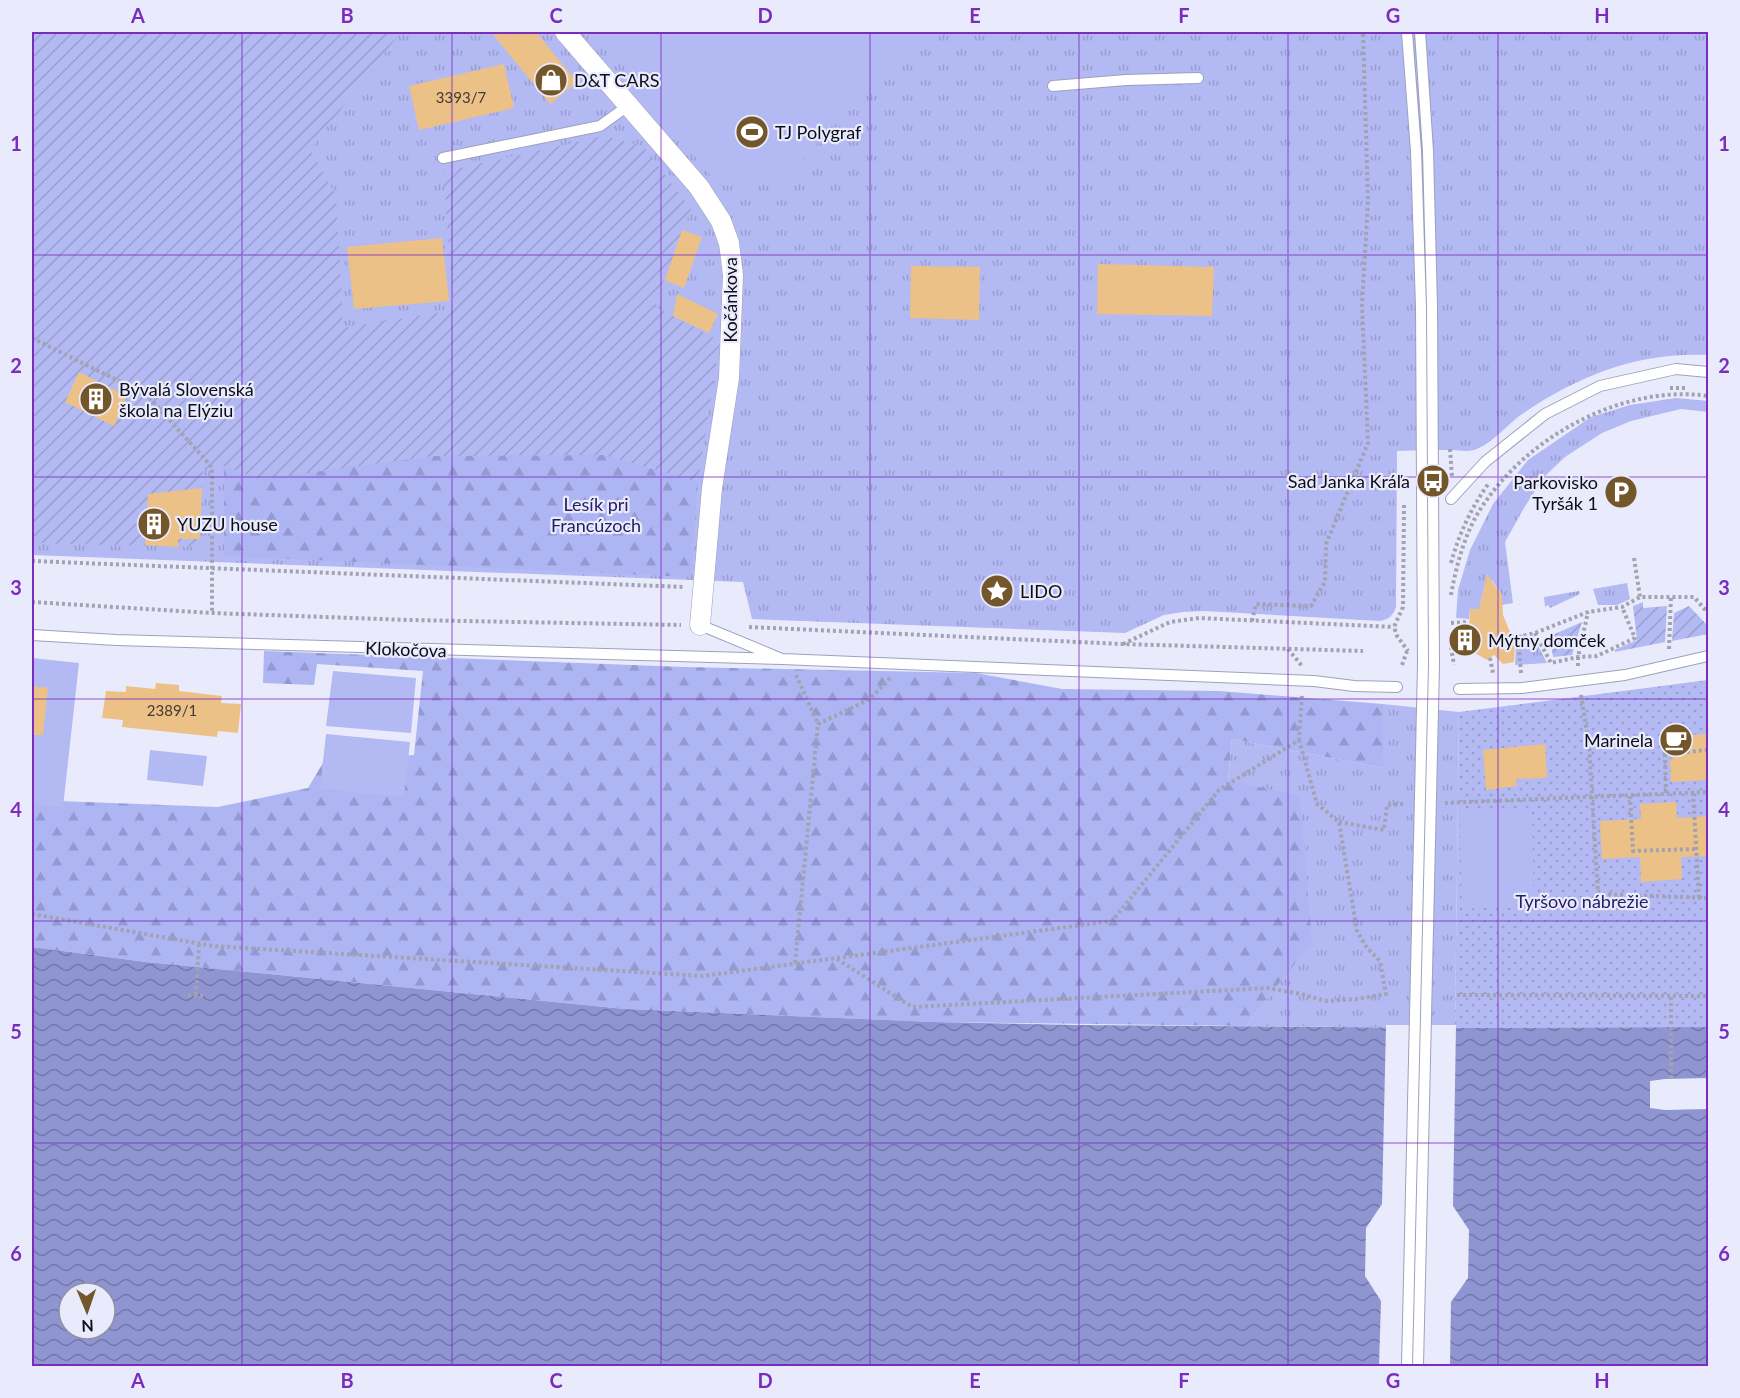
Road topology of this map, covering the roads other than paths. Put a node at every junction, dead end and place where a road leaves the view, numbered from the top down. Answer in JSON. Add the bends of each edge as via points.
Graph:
{"nodes":[{"id":1,"x":566,"y":32,"type":"edge"},
{"id":2,"x":1407,"y":32,"type":"edge"},
{"id":3,"x":1420,"y":32,"type":"edge"},
{"id":4,"x":1198,"y":78,"type":"dead end"},
{"id":5,"x":1053,"y":86,"type":"dead end"},
{"id":6,"x":628,"y":105,"type":"junction"},
{"id":7,"x":443,"y":158,"type":"dead end"},
{"id":8,"x":1708,"y":372,"type":"edge"},
{"id":9,"x":1427,"y":450,"type":"junction"},
{"id":10,"x":1451,"y":499,"type":"dead end"},
{"id":11,"x":700,"y":625,"type":"joint"},
{"id":12,"x":32,"y":635,"type":"edge"},
{"id":13,"x":1708,"y":656,"type":"edge"},
{"id":14,"x":786,"y":660,"type":"junction"},
{"id":15,"x":1428,"y":665,"type":"junction"},
{"id":16,"x":1396,"y":687,"type":"dead end"},
{"id":17,"x":1459,"y":688,"type":"dead end"},
{"id":18,"x":1407,"y":1366,"type":"edge"},
{"id":19,"x":1418,"y":1366,"type":"edge"}],
"edges":[{"from":1,"to":6,"type":"street","name":"Kočánkova"},
{"from":2,"to":9,"type":"lane","via":[[1416,151]]},
{"from":3,"to":9,"type":"lane","via":[[1428,151]]},
{"from":4,"to":5,"type":"lane"},
{"from":6,"to":7,"type":"lane","via":[[600,126]]},
{"from":6,"to":11,"type":"street","name":"Kočánkova","via":[[699,187],[721,221],[729,243],[733,274],[729,378],[712,488]]},
{"from":8,"to":10,"type":"lane","via":[[1676,369],[1600,386],[1545,414],[1485,462]]},
{"from":9,"to":15,"type":"lane"},
{"from":11,"to":14,"type":"lane"},
{"from":12,"to":14,"type":"lane","name":"Klokočova"},
{"from":13,"to":17,"type":"lane","via":[[1579,681],[1522,688]]},
{"from":14,"to":16,"type":"lane","name":"Klokočova"},
{"from":15,"to":18,"type":"lane","bridge":true},
{"from":15,"to":19,"type":"lane","bridge":true}]}
